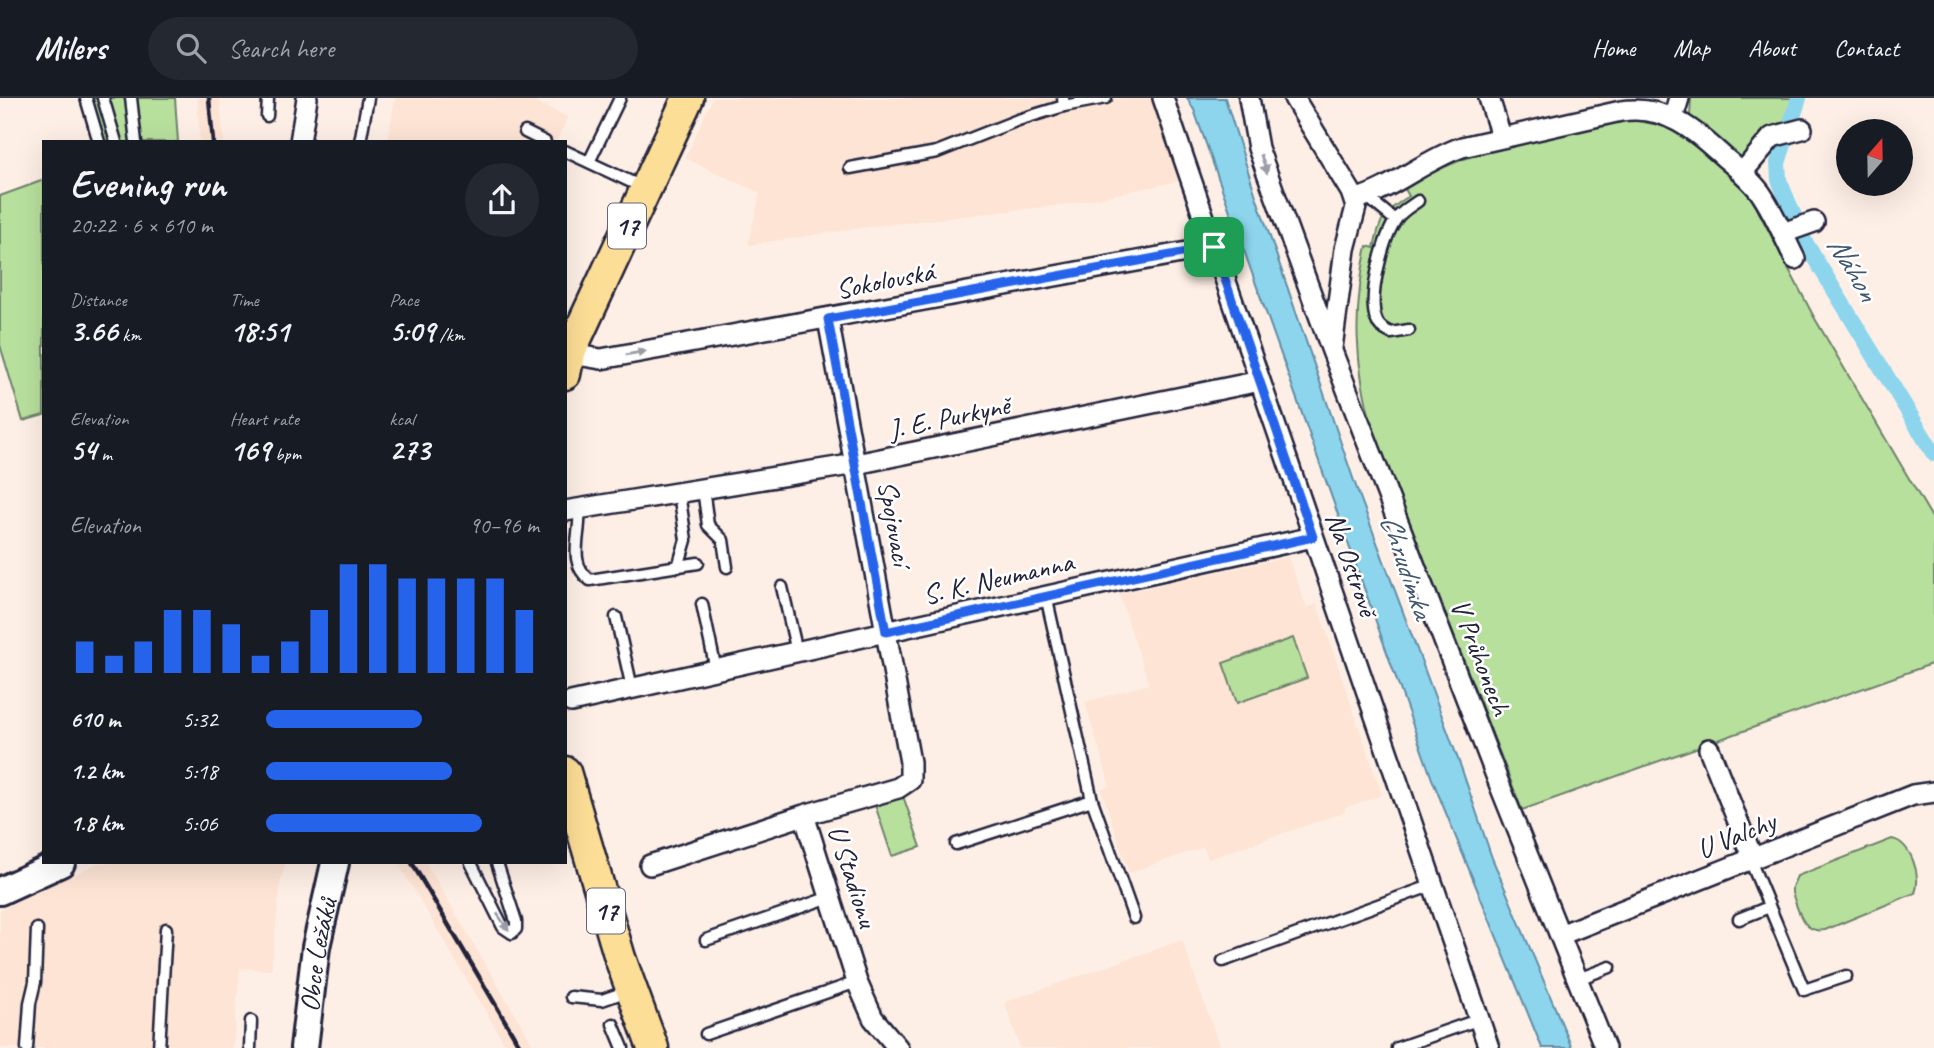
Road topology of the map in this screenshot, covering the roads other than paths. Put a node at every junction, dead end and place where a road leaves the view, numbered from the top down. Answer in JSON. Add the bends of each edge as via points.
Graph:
{"nodes":[{"id":1,"x":86,"y":98,"type":"edge"},
{"id":2,"x":103,"y":98,"type":"edge"},
{"id":3,"x":131,"y":98,"type":"edge"},
{"id":4,"x":268,"y":98,"type":"edge"},
{"id":5,"x":307,"y":98,"type":"edge"},
{"id":6,"x":368,"y":98,"type":"edge"},
{"id":7,"x":620,"y":98,"type":"edge"},
{"id":8,"x":688,"y":98,"type":"edge"},
{"id":9,"x":1106,"y":98,"type":"edge"},
{"id":10,"x":1163,"y":98,"type":"edge"},
{"id":11,"x":1249,"y":98,"type":"edge"},
{"id":12,"x":1294,"y":98,"type":"edge"},
{"id":13,"x":1489,"y":98,"type":"edge"},
{"id":14,"x":1679,"y":98,"type":"edge"},
{"id":15,"x":1063,"y":102,"type":"edge"},
{"id":16,"x":267,"y":116,"type":"dead end"},
{"id":17,"x":1673,"y":118,"type":"junction"},
{"id":18,"x":1802,"y":129,"type":"dead end"},
{"id":19,"x":525,"y":132,"type":"dead end"},
{"id":20,"x":1501,"y":136,"type":"junction"},
{"id":21,"x":98,"y":140,"type":"edge"},
{"id":22,"x":115,"y":140,"type":"edge"},
{"id":23,"x":136,"y":140,"type":"edge"},
{"id":24,"x":300,"y":140,"type":"edge"},
{"id":25,"x":360,"y":140,"type":"edge"},
{"id":26,"x":541,"y":140,"type":"edge"},
{"id":27,"x":567,"y":152,"type":"edge"},
{"id":28,"x":589,"y":162,"type":"junction"},
{"id":29,"x":850,"y":168,"type":"dead end"},
{"id":30,"x":1742,"y":173,"type":"junction"},
{"id":31,"x":644,"y":188,"type":"junction"},
{"id":32,"x":1360,"y":198,"type":"junction"},
{"id":33,"x":1418,"y":201,"type":"dead end"},
{"id":34,"x":1395,"y":220,"type":"junction"},
{"id":35,"x":1814,"y":222,"type":"dead end"},
{"id":36,"x":1787,"y":232,"type":"junction"},
{"id":37,"x":1214,"y":247,"type":"junction"},
{"id":38,"x":1795,"y":260,"type":"dead end"},
{"id":39,"x":828,"y":319,"type":"junction"},
{"id":40,"x":1409,"y":330,"type":"dead end"},
{"id":41,"x":1332,"y":351,"type":"junction"},
{"id":42,"x":567,"y":358,"type":"edge"},
{"id":43,"x":567,"y":360,"type":"edge"},
{"id":44,"x":1260,"y":382,"type":"junction"},
{"id":45,"x":856,"y":464,"type":"junction"},
{"id":46,"x":703,"y":489,"type":"junction"},
{"id":47,"x":680,"y":493,"type":"junction"},
{"id":48,"x":572,"y":510,"type":"edge"},
{"id":49,"x":1313,"y":537,"type":"junction"},
{"id":50,"x":698,"y":563,"type":"dead end"},
{"id":51,"x":678,"y":567,"type":"junction"},
{"id":52,"x":727,"y":567,"type":"dead end"},
{"id":53,"x":782,"y":587,"type":"dead end"},
{"id":54,"x":1046,"y":596,"type":"junction"},
{"id":55,"x":702,"y":604,"type":"dead end"},
{"id":56,"x":616,"y":617,"type":"dead end"},
{"id":57,"x":886,"y":632,"type":"junction"},
{"id":58,"x":797,"y":652,"type":"junction"},
{"id":59,"x":716,"y":670,"type":"junction"},
{"id":60,"x":632,"y":688,"type":"junction"},
{"id":61,"x":571,"y":702,"type":"dead end"},
{"id":62,"x":1709,"y":749,"type":"dead end"},
{"id":63,"x":567,"y":779,"type":"edge"},
{"id":64,"x":910,"y":780,"type":"joint"},
{"id":65,"x":1934,"y":792,"type":"edge"},
{"id":66,"x":1092,"y":800,"type":"junction"},
{"id":67,"x":804,"y":815,"type":"junction"},
{"id":68,"x":956,"y":844,"type":"dead end"},
{"id":69,"x":1751,"y":859,"type":"junction"},
{"id":70,"x":59,"y":864,"type":"edge"},
{"id":71,"x":335,"y":864,"type":"edge"},
{"id":72,"x":472,"y":864,"type":"edge"},
{"id":73,"x":497,"y":864,"type":"edge"},
{"id":74,"x":650,"y":865,"type":"dead end"},
{"id":75,"x":1433,"y":885,"type":"junction"},
{"id":76,"x":0,"y":891,"type":"edge"},
{"id":77,"x":830,"y":897,"type":"junction"},
{"id":78,"x":1769,"y":907,"type":"junction"},
{"id":79,"x":1134,"y":918,"type":"dead end"},
{"id":80,"x":1739,"y":919,"type":"dead end"},
{"id":81,"x":37,"y":929,"type":"dead end"},
{"id":82,"x":166,"y":929,"type":"dead end"},
{"id":83,"x":1560,"y":935,"type":"junction"},
{"id":84,"x":706,"y":940,"type":"dead end"},
{"id":85,"x":1223,"y":961,"type":"dead end"},
{"id":86,"x":1610,"y":967,"type":"dead end"},
{"id":87,"x":1846,"y":976,"type":"dead end"},
{"id":88,"x":1578,"y":979,"type":"junction"},
{"id":89,"x":857,"y":982,"type":"junction"},
{"id":90,"x":631,"y":990,"type":"junction"},
{"id":91,"x":571,"y":997,"type":"dead end"},
{"id":92,"x":1480,"y":1019,"type":"junction"},
{"id":93,"x":251,"y":1021,"type":"dead end"},
{"id":94,"x":613,"y":1024,"type":"dead end"},
{"id":95,"x":706,"y":1034,"type":"dead end"},
{"id":96,"x":27,"y":1048,"type":"edge"},
{"id":97,"x":159,"y":1048,"type":"edge"},
{"id":98,"x":250,"y":1048,"type":"edge"},
{"id":99,"x":304,"y":1048,"type":"edge"},
{"id":100,"x":623,"y":1048,"type":"edge"},
{"id":101,"x":653,"y":1048,"type":"edge"},
{"id":102,"x":898,"y":1048,"type":"edge"},
{"id":103,"x":1397,"y":1048,"type":"edge"},
{"id":104,"x":1489,"y":1048,"type":"edge"},
{"id":105,"x":1605,"y":1048,"type":"edge"}],
"edges":[{"from":1,"to":21,"type":"lane"},
{"from":2,"to":22,"type":"lane"},
{"from":3,"to":23,"type":"lane"},
{"from":4,"to":16,"type":"lane"},
{"from":5,"to":24,"type":"street"},
{"from":6,"to":25,"type":"lane"},
{"from":7,"to":28,"type":"lane"},
{"from":8,"to":31,"type":"main road","number":"17"},
{"from":9,"to":15,"type":"lane"},
{"from":10,"to":37,"type":"street","name":"Na Ostrově"},
{"from":11,"to":41,"type":"street","one_way":true,"via":[[1258,148]]},
{"from":12,"to":32,"type":"street"},
{"from":13,"to":20,"type":"street"},
{"from":14,"to":17,"type":"street"},
{"from":15,"to":29,"type":"lane","via":[[937,152]]},
{"from":17,"to":20,"type":"street","via":[[1635,108]]},
{"from":17,"to":30,"type":"street","via":[[1705,139]]},
{"from":18,"to":30,"type":"street","via":[[1768,140]]},
{"from":19,"to":26,"type":"lane"},
{"from":20,"to":32,"type":"street","via":[[1448,152]]},
{"from":27,"to":28,"type":"lane"},
{"from":28,"to":31,"type":"lane"},
{"from":30,"to":36,"type":"street"},
{"from":31,"to":42,"type":"main road","number":"17"},
{"from":32,"to":34,"type":"lane"},
{"from":32,"to":41,"type":"street","name":"V Průhonech","via":[[1342,263]]},
{"from":33,"to":34,"type":"lane"},
{"from":34,"to":40,"type":"lane","via":[[1378,268],[1374,309],[1384,330]]},
{"from":35,"to":36,"type":"street"},
{"from":36,"to":38,"type":"street"},
{"from":37,"to":39,"type":"street","name":"Sokolovská"},
{"from":37,"to":44,"type":"street","name":"Na Ostrově"},
{"from":43,"to":39,"type":"street","name":"Sokolovská","one_way":true,"via":[[601,359]]},
{"from":39,"to":45,"type":"street","name":"Spojovací"},
{"from":41,"to":83,"type":"street","name":"V Průhonech"},
{"from":44,"to":45,"type":"street","name":"J. E. Purkyně"},
{"from":44,"to":49,"type":"street","name":"Na Ostrově"},
{"from":45,"to":46,"type":"street","name":"J. E. Purkyně"},
{"from":45,"to":57,"type":"street","name":"Spojovací"},
{"from":46,"to":47,"type":"street","name":"J. E. Purkyně"},
{"from":46,"to":52,"type":"lane","via":[[708,525],[723,540]]},
{"from":47,"to":48,"type":"street","name":"J. E. Purkyně"},
{"from":47,"to":51,"type":"lane","via":[[686,540]]},
{"from":48,"to":51,"type":"lane","via":[[580,523],[576,562],[590,580]]},
{"from":49,"to":54,"type":"street","name":"S. K. Neumanna"},
{"from":49,"to":75,"type":"street","name":"Na Ostrově"},
{"from":50,"to":51,"type":"lane"},
{"from":53,"to":58,"type":"lane"},
{"from":54,"to":57,"type":"street","name":"S. K. Neumanna"},
{"from":54,"to":66,"type":"lane"},
{"from":55,"to":59,"type":"lane"},
{"from":56,"to":60,"type":"lane"},
{"from":57,"to":58,"type":"street","name":"S. K. Neumanna"},
{"from":57,"to":64,"type":"street","name":"Spojovací"},
{"from":58,"to":59,"type":"street","name":"S. K. Neumanna"},
{"from":59,"to":60,"type":"street","name":"S. K. Neumanna"},
{"from":60,"to":61,"type":"street","name":"S. K. Neumanna"},
{"from":62,"to":69,"type":"street"},
{"from":63,"to":90,"type":"main road","number":"17"},
{"from":64,"to":67,"type":"street","name":"U Stadionu","via":[[898,788]]},
{"from":65,"to":69,"type":"street","name":"U Valchy"},
{"from":66,"to":68,"type":"lane"},
{"from":66,"to":79,"type":"lane"},
{"from":67,"to":74,"type":"street"},
{"from":67,"to":77,"type":"street","name":"U Stadionu"},
{"from":69,"to":78,"type":"lane"},
{"from":69,"to":83,"type":"street","name":"U Valchy"},
{"from":70,"to":76,"type":"main road"},
{"from":71,"to":99,"type":"main road","name":"Obce Ležáků","via":[[316,947]]},
{"from":72,"to":73,"type":"lane","one_way":true,"via":[[503,927],[512,933],[516,921]]},
{"from":75,"to":85,"type":"lane"},
{"from":75,"to":92,"type":"street","name":"Na Ostrově"},
{"from":77,"to":84,"type":"lane"},
{"from":77,"to":89,"type":"street","name":"U Stadionu"},
{"from":78,"to":80,"type":"lane"},
{"from":78,"to":87,"type":"lane","via":[[1804,990]]},
{"from":81,"to":96,"type":"lane"},
{"from":82,"to":97,"type":"lane"},
{"from":83,"to":88,"type":"street","name":"V Průhonech"},
{"from":86,"to":88,"type":"lane"},
{"from":88,"to":105,"type":"street","name":"V Průhonech"},
{"from":89,"to":95,"type":"lane"},
{"from":89,"to":102,"type":"street","name":"U Stadionu","via":[[873,1018]]},
{"from":90,"to":91,"type":"lane","via":[[602,1000]]},
{"from":90,"to":101,"type":"main road","number":"17"},
{"from":92,"to":103,"type":"lane"},
{"from":92,"to":104,"type":"street","name":"Na Ostrově"},
{"from":93,"to":98,"type":"lane"},
{"from":94,"to":100,"type":"lane"}]}
